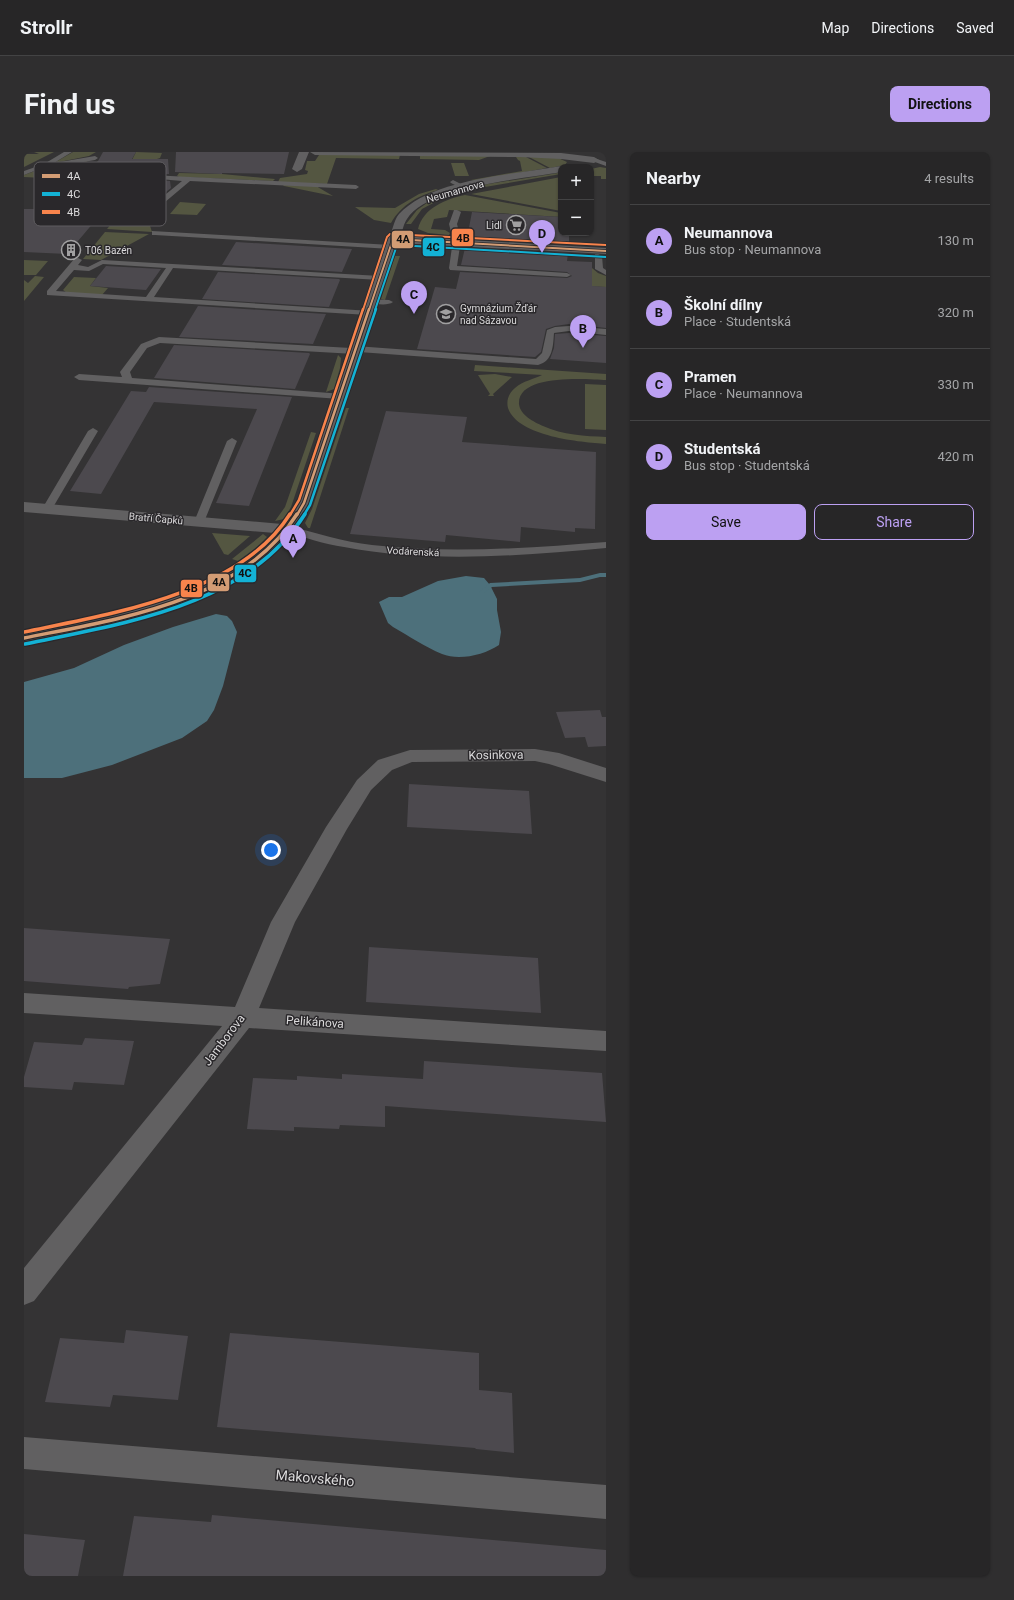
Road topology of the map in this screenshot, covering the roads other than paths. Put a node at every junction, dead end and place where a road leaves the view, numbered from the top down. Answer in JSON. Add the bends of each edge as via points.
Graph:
{"nodes":[{"id":1,"x":69,"y":152,"type":"edge"},
{"id":2,"x":304,"y":152,"type":"edge"},
{"id":3,"x":315,"y":152,"type":"edge"},
{"id":4,"x":344,"y":152,"type":"edge"},
{"id":5,"x":417,"y":153,"type":"edge"},
{"id":6,"x":545,"y":154,"type":"edge"},
{"id":7,"x":561,"y":154,"type":"edge"},
{"id":8,"x":606,"y":156,"type":"edge"},
{"id":9,"x":95,"y":158,"type":"dead end"},
{"id":10,"x":594,"y":160,"type":"junction"},
{"id":11,"x":51,"y":162,"type":"edge"},
{"id":12,"x":72,"y":162,"type":"edge"},
{"id":13,"x":580,"y":164,"type":"edge"},
{"id":14,"x":606,"y":164,"type":"edge"},
{"id":15,"x":34,"y":169,"type":"edge"},
{"id":16,"x":297,"y":169,"type":"dead end"},
{"id":17,"x":558,"y":170,"type":"edge"},
{"id":18,"x":24,"y":173,"type":"edge"},
{"id":19,"x":166,"y":177,"type":"edge"},
{"id":20,"x":188,"y":178,"type":"junction"},
{"id":21,"x":453,"y":182,"type":"dead end"},
{"id":22,"x":356,"y":187,"type":"dead end"},
{"id":23,"x":463,"y":188,"type":"junction"},
{"id":24,"x":166,"y":198,"type":"edge"},
{"id":25,"x":457,"y":212,"type":"dead end"},
{"id":26,"x":155,"y":234,"type":"dead end"},
{"id":27,"x":392,"y":243,"type":"junction"},
{"id":28,"x":456,"y":243,"type":"junction"},
{"id":29,"x":602,"y":254,"type":"edge"},
{"id":30,"x":80,"y":258,"type":"dead end"},
{"id":31,"x":171,"y":266,"type":"junction"},
{"id":32,"x":72,"y":268,"type":"junction"},
{"id":33,"x":606,"y":273,"type":"edge"},
{"id":34,"x":567,"y":275,"type":"dead end"},
{"id":35,"x":380,"y":278,"type":"junction"},
{"id":36,"x":149,"y":298,"type":"junction"},
{"id":37,"x":389,"y":302,"type":"dead end"},
{"id":38,"x":370,"y":307,"type":"junction"},
{"id":39,"x":606,"y":332,"type":"edge"},
{"id":40,"x":355,"y":350,"type":"junction"},
{"id":41,"x":79,"y":377,"type":"dead end"},
{"id":42,"x":130,"y":381,"type":"junction"},
{"id":43,"x":340,"y":396,"type":"junction"},
{"id":44,"x":93,"y":431,"type":"dead end"},
{"id":45,"x":232,"y":442,"type":"dead end"},
{"id":46,"x":24,"y":507,"type":"edge"},
{"id":47,"x":47,"y":509,"type":"junction"},
{"id":48,"x":199,"y":522,"type":"junction"},
{"id":49,"x":289,"y":529,"type":"junction"},
{"id":50,"x":606,"y":537,"type":"edge"},
{"id":51,"x":606,"y":545,"type":"edge"},
{"id":52,"x":585,"y":547,"type":"junction"},
{"id":53,"x":24,"y":638,"type":"edge"},
{"id":54,"x":385,"y":764,"type":"joint"},
{"id":55,"x":606,"y":775,"type":"edge"},
{"id":56,"x":24,"y":1003,"type":"edge"},
{"id":57,"x":243,"y":1017,"type":"junction"},
{"id":58,"x":606,"y":1041,"type":"edge"},
{"id":59,"x":24,"y":1291,"type":"edge"},
{"id":60,"x":24,"y":1453,"type":"edge"},
{"id":61,"x":606,"y":1502,"type":"edge"}],
"edges":[{"from":1,"to":11,"type":"lane"},
{"from":2,"to":16,"type":"street"},
{"from":3,"to":4,"type":"street"},
{"from":4,"to":5,"type":"street"},
{"from":5,"to":6,"type":"street"},
{"from":6,"to":7,"type":"street"},
{"from":7,"to":10,"type":"street"},
{"from":8,"to":10,"type":"street"},
{"from":9,"to":12,"type":"lane"},
{"from":10,"to":13,"type":"street"},
{"from":10,"to":14,"type":"lane"},
{"from":15,"to":18,"type":"lane"},
{"from":17,"to":23,"type":"street","name":"Neumannova"},
{"from":19,"to":20,"type":"lane"},
{"from":20,"to":22,"type":"lane"},
{"from":20,"to":24,"type":"lane"},
{"from":21,"to":23,"type":"lane"},
{"from":23,"to":27,"type":"street","name":"Neumannova","via":[[427,198],[409,209],[402,217]]},
{"from":25,"to":28,"type":"lane","via":[[453,224],[456,230]]},
{"from":26,"to":27,"type":"lane"},
{"from":27,"to":28,"type":"street"},
{"from":27,"to":35,"type":"street","name":"Neumannova"},
{"from":28,"to":29,"type":"street"},
{"from":28,"to":34,"type":"lane","via":[[453,268],[456,269]]},
{"from":29,"to":33,"type":"lane","via":[[599,269]]},
{"from":30,"to":32,"type":"lane"},
{"from":31,"to":32,"type":"lane","via":[[102,262],[89,269]]},
{"from":31,"to":35,"type":"lane"},
{"from":31,"to":36,"type":"lane"},
{"from":32,"to":36,"type":"lane","via":[[50,293]]},
{"from":35,"to":38,"type":"street","name":"Neumannova"},
{"from":36,"to":38,"type":"lane"},
{"from":37,"to":38,"type":"lane"},
{"from":38,"to":40,"type":"street","name":"Neumannova"},
{"from":39,"to":40,"type":"lane","via":[[553,330],[550,332],[547,355],[544,360],[538,362]]},
{"from":40,"to":42,"type":"lane","via":[[159,340],[144,346],[125,372]]},
{"from":40,"to":43,"type":"street","name":"Neumannova"},
{"from":41,"to":42,"type":"lane"},
{"from":42,"to":43,"type":"lane"},
{"from":43,"to":49,"type":"street","name":"Neumannova","via":[[304,503]]},
{"from":44,"to":47,"type":"lane"},
{"from":45,"to":48,"type":"lane"},
{"from":46,"to":47,"type":"street","name":"Bratří Čapků"},
{"from":47,"to":48,"type":"street","name":"Bratří Čapků"},
{"from":48,"to":49,"type":"street","name":"Bratří Čapků"},
{"from":49,"to":52,"type":"lane","name":"Vodárenská","via":[[319,539],[384,550],[430,553]]},
{"from":49,"to":53,"type":"street","name":"Neumannova","via":[[246,568],[200,591],[148,611]]},
{"from":50,"to":52,"type":"lane"},
{"from":51,"to":52,"type":"lane","name":"Vodárenská"},
{"from":54,"to":55,"type":"street","name":"Kosinkova","via":[[410,756],[535,755]]},
{"from":54,"to":57,"type":"street","name":"Jamborova","via":[[364,785],[353,802],[283,922]]},
{"from":56,"to":57,"type":"street","name":"Pelikánova"},
{"from":57,"to":58,"type":"street","name":"Pelikánova"},
{"from":57,"to":59,"type":"street","name":"Jamborova"},
{"from":60,"to":61,"type":"street","name":"Makovského"}]}
